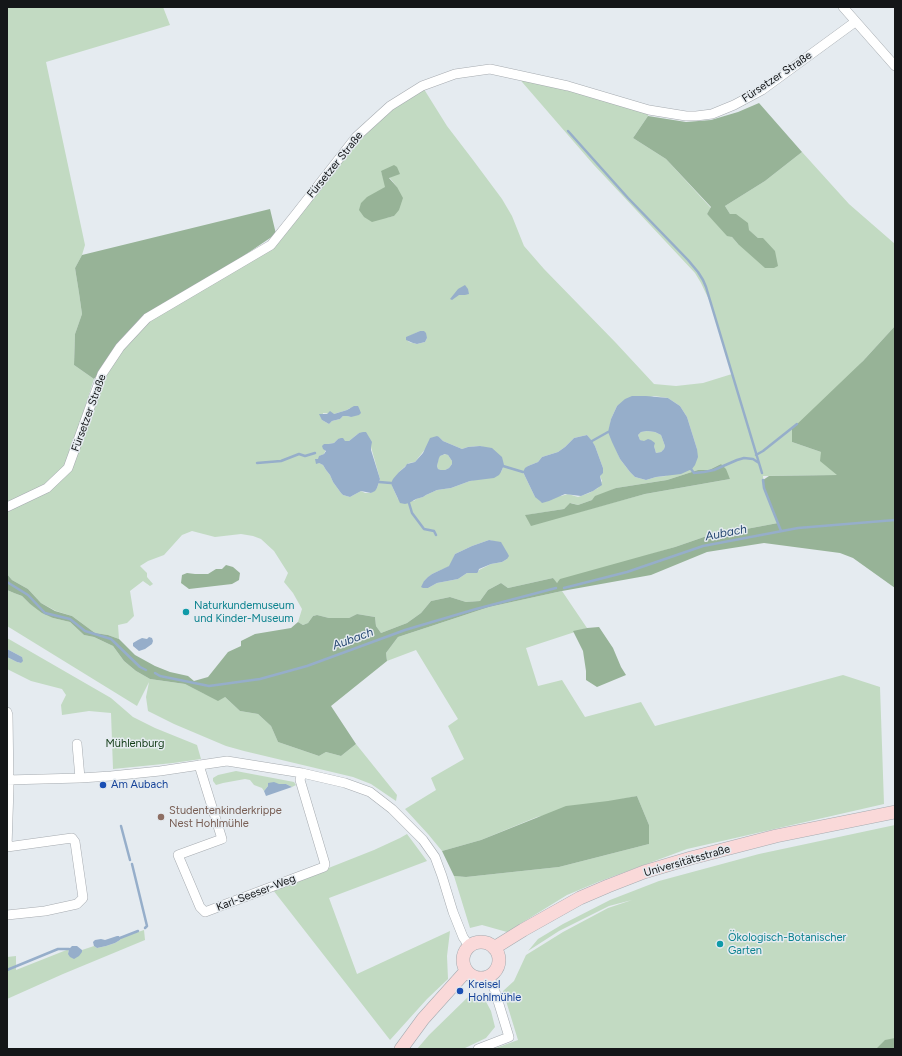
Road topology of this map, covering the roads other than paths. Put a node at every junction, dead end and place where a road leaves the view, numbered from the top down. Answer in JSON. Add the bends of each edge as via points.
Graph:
{"nodes":[{"id":1,"x":843,"y":7,"type":"edge"},
{"id":2,"x":855,"y":22,"type":"junction"},
{"id":3,"x":895,"y":66,"type":"edge"},
{"id":4,"x":7,"y":508,"type":"edge"},
{"id":5,"x":7,"y":712,"type":"edge"},
{"id":6,"x":77,"y":744,"type":"dead end"},
{"id":7,"x":199,"y":765,"type":"junction"},
{"id":8,"x":302,"y":773,"type":"junction"},
{"id":9,"x":80,"y":778,"type":"junction"},
{"id":10,"x":8,"y":780,"type":"edge"},
{"id":11,"x":895,"y":812,"type":"edge"},
{"id":12,"x":7,"y":847,"type":"edge"},
{"id":13,"x":7,"y":915,"type":"edge"},
{"id":14,"x":469,"y":946,"type":"junction"},
{"id":15,"x":494,"y":948,"type":"junction"},
{"id":16,"x":466,"y":971,"type":"junction"},
{"id":17,"x":488,"y":976,"type":"junction"},
{"id":18,"x":401,"y":1049,"type":"edge"},
{"id":19,"x":478,"y":1049,"type":"edge"}],
"edges":[{"from":1,"to":2,"type":"street"},
{"from":2,"to":3,"type":"street"},
{"from":2,"to":4,"type":"street","name":"Fürsetzer Straße","via":[[762,90],[712,114],[686,116],[649,110],[568,86],[490,69],[455,74],[422,86],[390,106],[356,137],[271,245],[147,318],[120,347],[102,374],[68,468],[47,488]]},
{"from":5,"to":10,"type":"street"},
{"from":6,"to":9,"type":"street"},
{"from":7,"to":8,"type":"street","via":[[227,761]]},
{"from":7,"to":8,"type":"street","name":"Karl-Seeser-Weg","via":[[222,839],[178,854],[200,907],[205,912],[324,867],[300,780]]},
{"from":7,"to":9,"type":"street"},
{"from":8,"to":14,"type":"street","via":[[345,782],[370,792],[392,809],[423,840],[435,857],[453,912]]},
{"from":9,"to":10,"type":"street"},
{"from":10,"to":12,"type":"street"},
{"from":11,"to":15,"type":"main road","name":"Universitätsstraße","via":[[776,836],[644,872],[580,898]]},
{"from":12,"to":13,"type":"street","via":[[72,838],[75,842],[83,898],[78,904]]},
{"from":14,"to":15,"type":"main road","via":[[485,942]]},
{"from":14,"to":16,"type":"main road","via":[[462,961]]},
{"from":15,"to":17,"type":"main road","via":[[499,958],[498,964]]},
{"from":16,"to":17,"type":"main road","via":[[474,977]]},
{"from":16,"to":18,"type":"main road"},
{"from":17,"to":19,"type":"street","via":[[509,1037]]}]}
